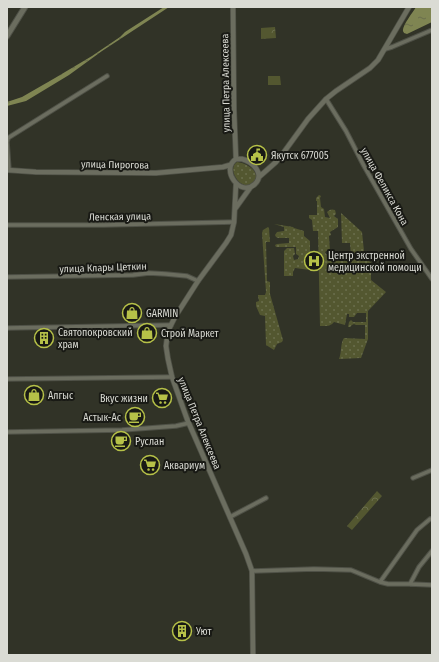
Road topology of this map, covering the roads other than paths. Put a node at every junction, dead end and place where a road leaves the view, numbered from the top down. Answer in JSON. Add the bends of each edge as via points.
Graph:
{"nodes":[{"id":1,"x":25,"y":7,"type":"edge"},
{"id":2,"x":233,"y":7,"type":"edge"},
{"id":3,"x":409,"y":7,"type":"edge"},
{"id":4,"x":432,"y":30,"type":"edge"},
{"id":5,"x":7,"y":36,"type":"edge"},
{"id":6,"x":384,"y":49,"type":"junction"},
{"id":7,"x":107,"y":76,"type":"dead end"},
{"id":8,"x":326,"y":99,"type":"junction"},
{"id":9,"x":7,"y":142,"type":"edge"},
{"id":10,"x":236,"y":159,"type":"junction"},
{"id":11,"x":230,"y":165,"type":"junction"},
{"id":12,"x":223,"y":167,"type":"junction"},
{"id":13,"x":257,"y":168,"type":"junction"},
{"id":14,"x":8,"y":170,"type":"edge"},
{"id":15,"x":266,"y":170,"type":"junction"},
{"id":16,"x":230,"y":172,"type":"junction"},
{"id":17,"x":259,"y":177,"type":"junction"},
{"id":18,"x":236,"y":184,"type":"junction"},
{"id":19,"x":250,"y":188,"type":"junction"},
{"id":20,"x":235,"y":209,"type":"junction"},
{"id":21,"x":234,"y":222,"type":"junction"},
{"id":22,"x":7,"y":225,"type":"edge"},
{"id":23,"x":7,"y":277,"type":"edge"},
{"id":24,"x":432,"y":279,"type":"edge"},
{"id":25,"x":198,"y":281,"type":"junction"},
{"id":26,"x":171,"y":325,"type":"junction"},
{"id":27,"x":7,"y":328,"type":"edge"},
{"id":28,"x":172,"y":376,"type":"junction"},
{"id":29,"x":7,"y":379,"type":"edge"},
{"id":30,"x":189,"y":423,"type":"junction"},
{"id":31,"x":7,"y":432,"type":"edge"},
{"id":32,"x":432,"y":470,"type":"edge"},
{"id":33,"x":413,"y":478,"type":"dead end"},
{"id":34,"x":266,"y":498,"type":"dead end"},
{"id":35,"x":230,"y":517,"type":"junction"},
{"id":36,"x":430,"y":519,"type":"dead end"},
{"id":37,"x":432,"y":551,"type":"edge"},
{"id":38,"x":252,"y":571,"type":"junction"},
{"id":39,"x":380,"y":582,"type":"junction"},
{"id":40,"x":410,"y":584,"type":"junction"},
{"id":41,"x":432,"y":585,"type":"edge"},
{"id":42,"x":253,"y":655,"type":"edge"}],
"edges":[{"from":1,"to":5,"type":"main road"},
{"from":2,"to":10,"type":"street","name":"улица Петра Алексеева"},
{"from":3,"to":6,"type":"street"},
{"from":4,"to":6,"type":"street"},
{"from":6,"to":8,"type":"street","via":[[370,68]]},
{"from":7,"to":9,"type":"street","via":[[11,136]]},
{"from":8,"to":15,"type":"street","via":[[276,162]]},
{"from":8,"to":24,"type":"street","name":"улица Феликса Кона","via":[[411,249]]},
{"from":9,"to":14,"type":"street"},
{"from":10,"to":11,"type":"street"},
{"from":10,"to":13,"type":"street","via":[[242,159]]},
{"from":11,"to":12,"type":"street","name":"улица Пирогова"},
{"from":11,"to":16,"type":"street"},
{"from":12,"to":14,"type":"street","name":"улица Пирогова","via":[[156,173]]},
{"from":12,"to":16,"type":"street"},
{"from":13,"to":15,"type":"street"},
{"from":13,"to":17,"type":"street"},
{"from":15,"to":17,"type":"street"},
{"from":16,"to":18,"type":"street"},
{"from":17,"to":19,"type":"street"},
{"from":18,"to":19,"type":"street"},
{"from":18,"to":20,"type":"street","name":"улица Петра Алексеева"},
{"from":19,"to":20,"type":"street"},
{"from":20,"to":21,"type":"street","name":"улица Петра Алексеева"},
{"from":21,"to":22,"type":"street","name":"Ленская улица"},
{"from":21,"to":25,"type":"street","name":"улица Петра Алексеева","via":[[231,235]]},
{"from":23,"to":25,"type":"street","name":"улица Клары Цеткин","via":[[133,276],[149,273],[187,276]]},
{"from":25,"to":26,"type":"street","name":"улица Петра Алексеева"},
{"from":26,"to":27,"type":"street"},
{"from":26,"to":28,"type":"street","name":"улица Петра Алексеева","via":[[166,346]]},
{"from":28,"to":29,"type":"street"},
{"from":28,"to":30,"type":"street","name":"улица Петра Алексеева"},
{"from":30,"to":31,"type":"street","via":[[122,430]]},
{"from":30,"to":35,"type":"street","name":"улица Петра Алексеева"},
{"from":32,"to":33,"type":"street"},
{"from":34,"to":35,"type":"street"},
{"from":35,"to":38,"type":"street","name":"улица Петра Алексеева"},
{"from":36,"to":39,"type":"street","via":[[417,530]]},
{"from":37,"to":40,"type":"street"},
{"from":38,"to":39,"type":"street","via":[[351,570]]},
{"from":38,"to":42,"type":"street","name":"улица Петра Алексеева"},
{"from":39,"to":40,"type":"street"},
{"from":40,"to":41,"type":"street"}]}
